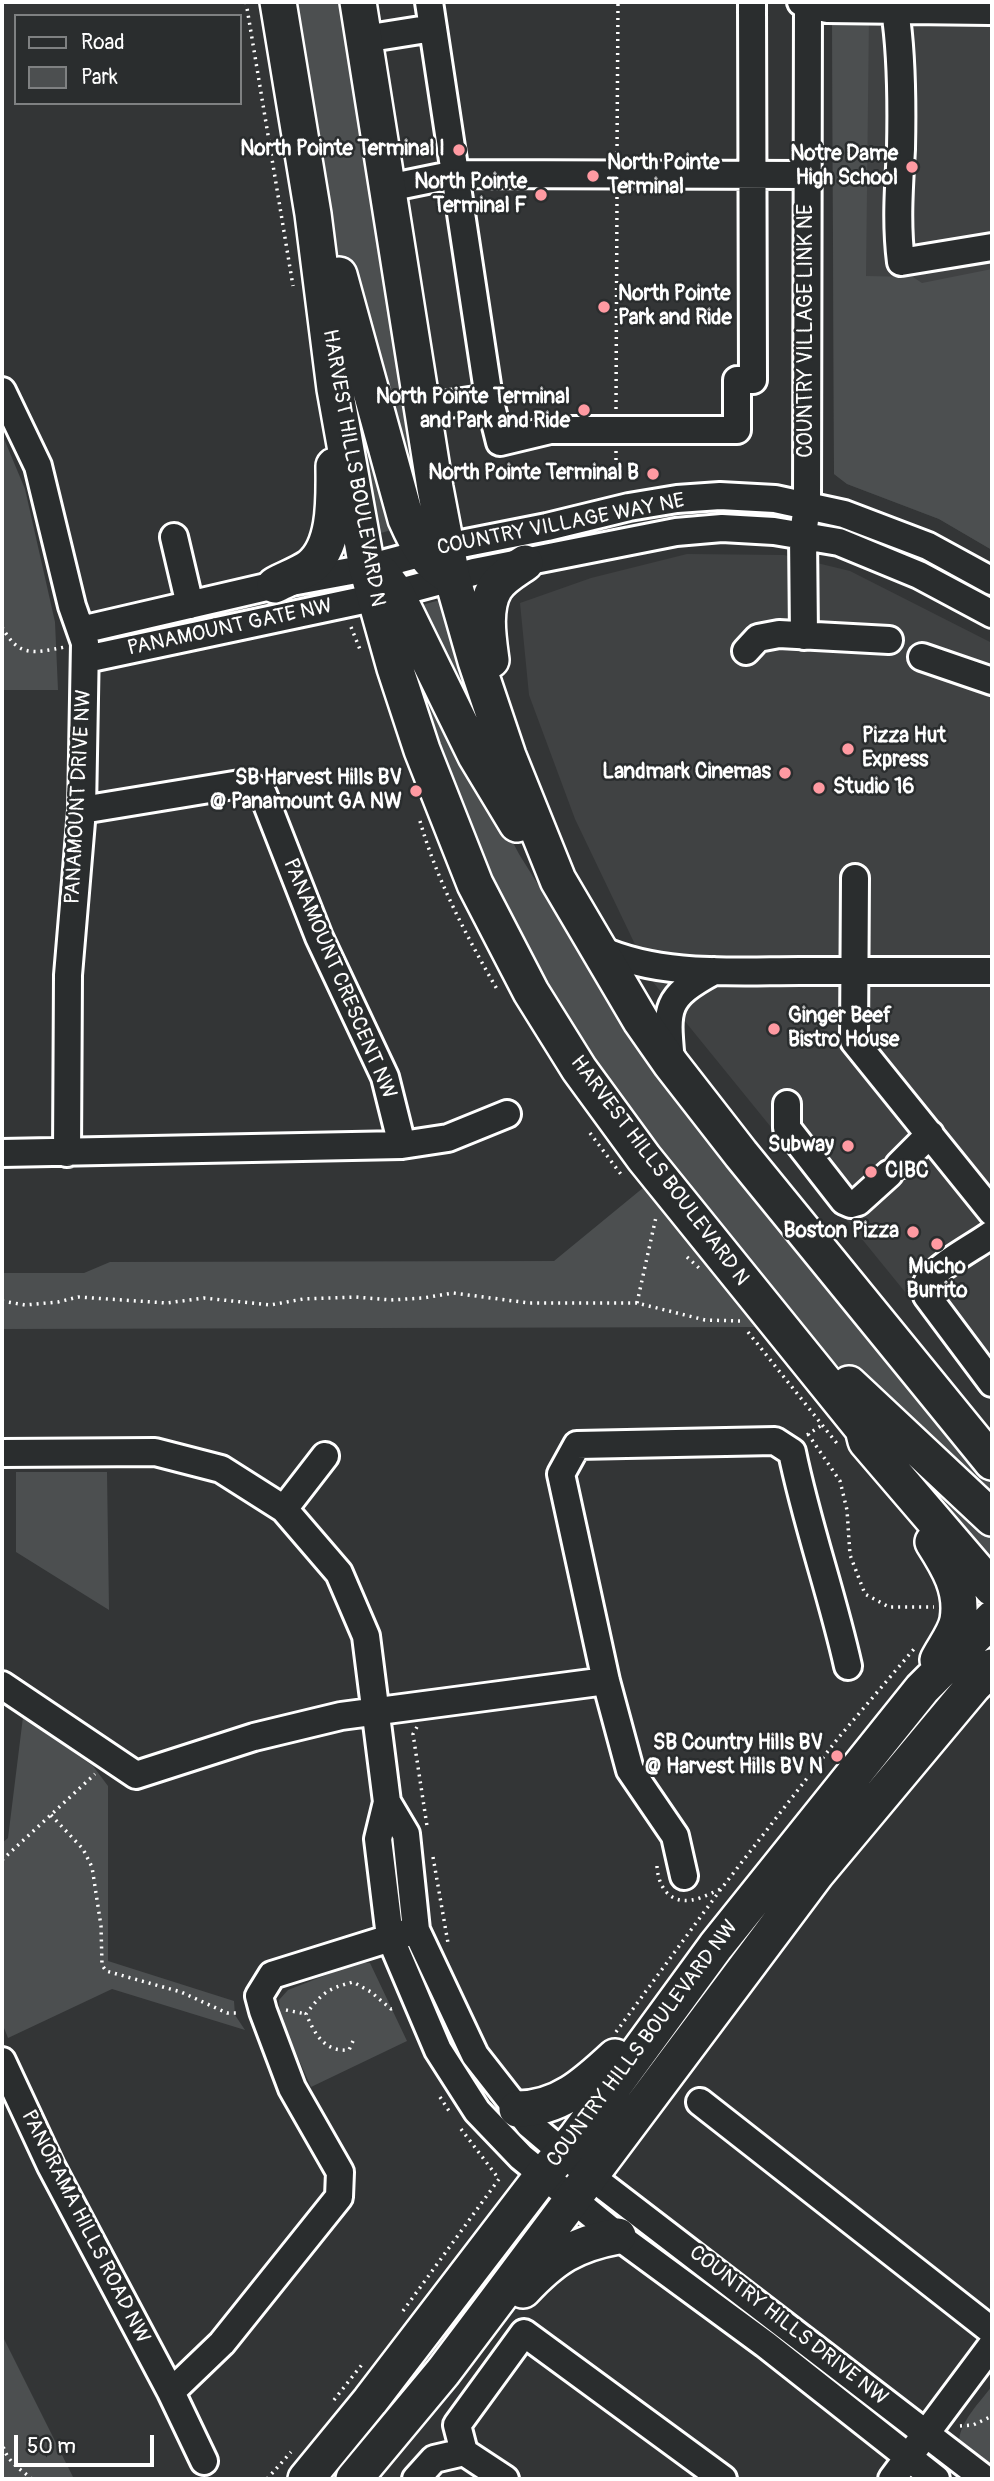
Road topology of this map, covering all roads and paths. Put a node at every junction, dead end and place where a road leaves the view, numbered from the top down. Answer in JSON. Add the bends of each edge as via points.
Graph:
{"nodes":[{"id":1,"x":246,"y":2,"type":"edge"},
{"id":2,"x":278,"y":2,"type":"edge"},
{"id":3,"x":358,"y":2,"type":"edge"},
{"id":4,"x":429,"y":2,"type":"edge"},
{"id":5,"x":618,"y":2,"type":"edge"},
{"id":6,"x":754,"y":3,"type":"edge"},
{"id":7,"x":805,"y":3,"type":"edge"},
{"id":8,"x":895,"y":10,"type":"junction"},
{"id":9,"x":988,"y":11,"type":"edge"},
{"id":10,"x":433,"y":28,"type":"junction"},
{"id":11,"x":364,"y":39,"type":"junction"},
{"id":12,"x":456,"y":174,"type":"junction"},
{"id":13,"x":617,"y":174,"type":"junction"},
{"id":14,"x":753,"y":175,"type":"junction"},
{"id":15,"x":808,"y":175,"type":"junction"},
{"id":16,"x":388,"y":188,"type":"junction"},
{"id":17,"x":313,"y":214,"type":"junction"},
{"id":18,"x":992,"y":247,"type":"edge"},
{"id":19,"x":294,"y":291,"type":"dead end"},
{"id":20,"x":335,"y":389,"type":"junction"},
{"id":21,"x":2,"y":391,"type":"edge"},
{"id":22,"x":489,"y":398,"type":"junction"},
{"id":23,"x":423,"y":408,"type":"junction"},
{"id":24,"x":616,"y":430,"type":"junction"},
{"id":25,"x":616,"y":481,"type":"dead end"},
{"id":26,"x":807,"y":505,"type":"junction"},
{"id":27,"x":803,"y":535,"type":"junction"},
{"id":28,"x":174,"y":537,"type":"dead end"},
{"id":29,"x":441,"y":559,"type":"junction"},
{"id":30,"x":525,"y":563,"type":"junction"},
{"id":31,"x":992,"y":581,"type":"edge"},
{"id":32,"x":275,"y":585,"type":"junction"},
{"id":33,"x":379,"y":586,"type":"junction"},
{"id":34,"x":190,"y":605,"type":"junction"},
{"id":35,"x":992,"y":614,"type":"edge"},
{"id":36,"x":2,"y":627,"type":"edge"},
{"id":37,"x":804,"y":636,"type":"junction"},
{"id":38,"x":889,"y":640,"type":"dead end"},
{"id":39,"x":84,"y":644,"type":"junction"},
{"id":40,"x":746,"y":651,"type":"dead end"},
{"id":41,"x":922,"y":657,"type":"dead end"},
{"id":42,"x":992,"y":681,"type":"edge"},
{"id":43,"x":508,"y":756,"type":"junction"},
{"id":44,"x":82,"y":810,"type":"junction"},
{"id":45,"x":855,"y":878,"type":"dead end"},
{"id":46,"x":558,"y":880,"type":"junction"},
{"id":47,"x":599,"y":949,"type":"junction"},
{"id":48,"x":714,"y":971,"type":"junction"},
{"id":49,"x":854,"y":971,"type":"junction"},
{"id":50,"x":992,"y":971,"type":"edge"},
{"id":51,"x":671,"y":1064,"type":"junction"},
{"id":52,"x":788,"y":1104,"type":"dead end"},
{"id":53,"x":507,"y":1114,"type":"dead end"},
{"id":54,"x":930,"y":1134,"type":"junction"},
{"id":55,"x":402,"y":1145,"type":"junction"},
{"id":56,"x":2,"y":1153,"type":"edge"},
{"id":57,"x":67,"y":1153,"type":"junction"},
{"id":58,"x":983,"y":1189,"type":"edge"},
{"id":59,"x":992,"y":1212,"type":"edge"},
{"id":60,"x":656,"y":1217,"type":"dead end"},
{"id":61,"x":992,"y":1234,"type":"edge"},
{"id":62,"x":2,"y":1301,"type":"edge"},
{"id":63,"x":637,"y":1303,"type":"junction"},
{"id":64,"x":740,"y":1321,"type":"dead end"},
{"id":65,"x":781,"y":1327,"type":"junction"},
{"id":66,"x":992,"y":1383,"type":"edge"},
{"id":67,"x":808,"y":1434,"type":"dead end"},
{"id":68,"x":866,"y":1441,"type":"junction"},
{"id":69,"x":2,"y":1453,"type":"edge"},
{"id":70,"x":325,"y":1456,"type":"dead end"},
{"id":71,"x":992,"y":1462,"type":"edge"},
{"id":72,"x":284,"y":1509,"type":"junction"},
{"id":73,"x":992,"y":1518,"type":"edge"},
{"id":74,"x":992,"y":1588,"type":"edge"},
{"id":75,"x":943,"y":1606,"type":"dead end"},
{"id":76,"x":992,"y":1619,"type":"edge"},
{"id":77,"x":922,"y":1641,"type":"dead end"},
{"id":78,"x":848,"y":1666,"type":"dead end"},
{"id":79,"x":992,"y":1667,"type":"edge"},
{"id":80,"x":606,"y":1681,"type":"junction"},
{"id":81,"x":2,"y":1685,"type":"edge"},
{"id":82,"x":922,"y":1689,"type":"junction"},
{"id":83,"x":992,"y":1703,"type":"edge"},
{"id":84,"x":376,"y":1709,"type":"junction"},
{"id":85,"x":423,"y":1723,"type":"dead end"},
{"id":86,"x":112,"y":1759,"type":"junction"},
{"id":87,"x":387,"y":1802,"type":"junction"},
{"id":88,"x":51,"y":1815,"type":"junction"},
{"id":89,"x":429,"y":1836,"type":"dead end"},
{"id":90,"x":431,"y":1849,"type":"dead end"},
{"id":91,"x":833,"y":1853,"type":"junction"},
{"id":92,"x":2,"y":1860,"type":"edge"},
{"id":93,"x":657,"y":1864,"type":"dead end"},
{"id":94,"x":684,"y":1876,"type":"dead end"},
{"id":95,"x":721,"y":1889,"type":"junction"},
{"id":96,"x":416,"y":1930,"type":"junction"},
{"id":97,"x":390,"y":1937,"type":"junction"},
{"id":98,"x":716,"y":1946,"type":"junction"},
{"id":99,"x":452,"y":1954,"type":"dead end"},
{"id":100,"x":396,"y":2007,"type":"dead end"},
{"id":101,"x":284,"y":2009,"type":"dead end"},
{"id":102,"x":240,"y":2013,"type":"dead end"},
{"id":103,"x":306,"y":2014,"type":"junction"},
{"id":104,"x":611,"y":2038,"type":"dead end"},
{"id":105,"x":353,"y":2041,"type":"dead end"},
{"id":106,"x":2,"y":2061,"type":"edge"},
{"id":107,"x":700,"y":2102,"type":"dead end"},
{"id":108,"x":517,"y":2109,"type":"junction"},
{"id":109,"x":567,"y":2175,"type":"junction"},
{"id":110,"x":499,"y":2179,"type":"dead end"},
{"id":111,"x":618,"y":2236,"type":"junction"},
{"id":112,"x":397,"y":2319,"type":"dead end"},
{"id":113,"x":992,"y":2331,"type":"edge"},
{"id":114,"x":992,"y":2345,"type":"edge"},
{"id":115,"x":366,"y":2359,"type":"dead end"},
{"id":116,"x":443,"y":2372,"type":"junction"},
{"id":117,"x":171,"y":2392,"type":"junction"},
{"id":118,"x":328,"y":2407,"type":"dead end"},
{"id":119,"x":926,"y":2432,"type":"junction"},
{"id":120,"x":2,"y":2440,"type":"edge"},
{"id":121,"x":296,"y":2446,"type":"dead end"},
{"id":122,"x":464,"y":2452,"type":"junction"},
{"id":123,"x":204,"y":2461,"type":"dead end"},
{"id":124,"x":900,"y":2469,"type":"edge"},
{"id":125,"x":32,"y":2479,"type":"edge"},
{"id":126,"x":267,"y":2479,"type":"edge"},
{"id":127,"x":306,"y":2479,"type":"edge"},
{"id":128,"x":354,"y":2479,"type":"edge"},
{"id":129,"x":416,"y":2479,"type":"edge"},
{"id":130,"x":505,"y":2479,"type":"edge"},
{"id":131,"x":723,"y":2479,"type":"edge"},
{"id":132,"x":936,"y":2479,"type":"edge"},
{"id":133,"x":985,"y":2479,"type":"edge"}],
"edges":[{"from":1,"to":19,"type":"path"},
{"from":2,"to":17,"type":"main road","name":"HARVEST HILLS BOULEVARD N"},
{"from":3,"to":11,"type":"main road"},
{"from":4,"to":10,"type":"street"},
{"from":5,"to":13,"type":"path"},
{"from":6,"to":14,"type":"street"},
{"from":7,"to":8,"type":"street","via":[[827,9]]},
{"from":7,"to":15,"type":"street","name":"COUNTRY VILLAGE LINK NE"},
{"from":8,"to":9,"type":"street"},
{"from":8,"to":18,"type":"street","via":[[901,261]]},
{"from":10,"to":11,"type":"street"},
{"from":10,"to":12,"type":"street"},
{"from":11,"to":16,"type":"main road"},
{"from":12,"to":13,"type":"street"},
{"from":12,"to":16,"type":"street"},
{"from":12,"to":22,"type":"street"},
{"from":13,"to":14,"type":"street"},
{"from":13,"to":24,"type":"path"},
{"from":14,"to":15,"type":"street"},
{"from":14,"to":24,"type":"street","via":[[753,380],[737,380],[737,430]]},
{"from":15,"to":26,"type":"street","name":"COUNTRY VILLAGE LINK NE"},
{"from":16,"to":23,"type":"main road"},
{"from":17,"to":20,"type":"main road","name":"HARVEST HILLS BOULEVARD N"},
{"from":17,"to":29,"type":"main road","via":[[336,262],[406,519]]},
{"from":20,"to":32,"type":"main road","via":[[334,513],[326,545],[312,566]]},
{"from":20,"to":33,"type":"main road","name":"HARVEST HILLS BOULEVARD N"},
{"from":21,"to":39,"type":"street","name":"PANAMOUNT DRIVE NW","via":[[38,467]]},
{"from":22,"to":23,"type":"street"},
{"from":22,"to":24,"type":"street","via":[[500,442],[550,430]]},
{"from":23,"to":29,"type":"main road"},
{"from":24,"to":25,"type":"path"},
{"from":26,"to":27,"type":"street","name":"COUNTRY VILLAGE LINK NE"},
{"from":26,"to":29,"type":"street","name":"COUNTRY VILLAGE WAY NE","via":[[720,496],[677,499],[547,527]]},
{"from":26,"to":31,"type":"street","name":"COUNTRY VILLAGE WAY NE","via":[[918,542]]},
{"from":27,"to":30,"type":"street","name":"COUNTRY VILLAGE WAY NE","via":[[722,528],[676,532]]},
{"from":27,"to":35,"type":"street","name":"COUNTRY VILLAGE WAY NE","via":[[872,555]]},
{"from":27,"to":37,"type":"street","name":"COUNTRY VILLAGE LINK NE"},
{"from":28,"to":34,"type":"street"},
{"from":29,"to":30,"type":"street","name":"COUNTRY VILLAGE WAY NE"},
{"from":29,"to":33,"type":"street","name":"COUNTRY VILLAGE WAY NE"},
{"from":29,"to":33,"type":"street","name":"COUNTRY VILLAGE WAY NE"},
{"from":29,"to":43,"type":"main road"},
{"from":30,"to":43,"type":"main road","via":[[495,589],[488,612],[489,647]]},
{"from":32,"to":33,"type":"street","name":"PANAMOUNT GATE NW"},
{"from":32,"to":34,"type":"street","name":"PANAMOUNT GATE NW"},
{"from":33,"to":39,"type":"street","name":"PANAMOUNT GATE NW"},
{"from":33,"to":46,"type":"main road","via":[[520,829]]},
{"from":33,"to":65,"type":"main road","name":"HARVEST HILLS BOULEVARD N","via":[[422,750],[475,884],[531,992],[628,1136]]},
{"from":34,"to":39,"type":"street","name":"PANAMOUNT GATE NW"},
{"from":36,"to":39,"type":"path","via":[[10,642],[32,653]]},
{"from":37,"to":38,"type":"street"},
{"from":37,"to":40,"type":"street","via":[[758,638]]},
{"from":39,"to":44,"type":"street","name":"PANAMOUNT DRIVE NW"},
{"from":41,"to":42,"type":"street"},
{"from":43,"to":46,"type":"main road"},
{"from":44,"to":55,"type":"street","name":"PANAMOUNT CRESCENT NW","via":[[246,783],[263,794],[319,937],[385,1077]]},
{"from":44,"to":57,"type":"street","name":"PANAMOUNT DRIVE NW","via":[[68,975]]},
{"from":45,"to":49,"type":"street"},
{"from":46,"to":47,"type":"main road"},
{"from":47,"to":48,"type":"street","via":[[659,967]]},
{"from":47,"to":51,"type":"main road"},
{"from":48,"to":49,"type":"street"},
{"from":48,"to":51,"type":"street","via":[[690,984],[671,1004],[667,1028]]},
{"from":49,"to":50,"type":"street"},
{"from":49,"to":54,"type":"street","via":[[854,1041]]},
{"from":51,"to":71,"type":"main road"},
{"from":52,"to":54,"type":"street","via":[[787,1128],[851,1204]]},
{"from":53,"to":55,"type":"street","via":[[448,1138]]},
{"from":54,"to":58,"type":"street"},
{"from":55,"to":57,"type":"street"},
{"from":56,"to":57,"type":"street"},
{"from":58,"to":59,"type":"street"},
{"from":60,"to":63,"type":"path"},
{"from":61,"to":66,"type":"street","via":[[940,1270],[925,1288]]},
{"from":62,"to":63,"type":"path","via":[[25,1304],[78,1297],[167,1303],[204,1298],[270,1306],[303,1299],[391,1300],[453,1293],[529,1303]]},
{"from":63,"to":64,"type":"path","via":[[705,1320]]},
{"from":65,"to":68,"type":"main road","name":"HARVEST HILLS BOULEVARD N","via":[[863,1429]]},
{"from":65,"to":73,"type":"main road","via":[[847,1382]]},
{"from":67,"to":75,"type":"path","via":[[840,1481],[850,1555],[865,1594],[889,1606]]},
{"from":68,"to":74,"type":"main road","name":"HARVEST HILLS BOULEVARD N"},
{"from":68,"to":82,"type":"main road","via":[[878,1473],[912,1511],[957,1585],[958,1622]]},
{"from":69,"to":72,"type":"street","via":[[155,1452],[221,1469]]},
{"from":70,"to":72,"type":"street"},
{"from":72,"to":84,"type":"street","via":[[339,1573],[366,1636]]},
{"from":76,"to":82,"type":"main road","name":"COUNTRY HILLS BOULEVARD NW"},
{"from":77,"to":95,"type":"path","via":[[839,1737]]},
{"from":78,"to":80,"type":"street","via":[[792,1452],[775,1441],[577,1445],[561,1474]]},
{"from":79,"to":91,"type":"main road","name":"COUNTRY HILLS BOULEVARD NW"},
{"from":80,"to":84,"type":"street"},
{"from":80,"to":94,"type":"street","via":[[631,1770],[675,1836]]},
{"from":81,"to":86,"type":"street"},
{"from":82,"to":98,"type":"main road","name":"COUNTRY HILLS BOULEVARD NW"},
{"from":83,"to":91,"type":"main road","via":[[938,1746],[857,1835]]},
{"from":84,"to":86,"type":"street","via":[[254,1737],[136,1776]]},
{"from":84,"to":87,"type":"street"},
{"from":85,"to":89,"type":"path","via":[[413,1734]]},
{"from":86,"to":88,"type":"path"},
{"from":87,"to":96,"type":"street","via":[[406,1834]]},
{"from":87,"to":97,"type":"street","via":[[378,1839]]},
{"from":88,"to":92,"type":"path"},
{"from":88,"to":102,"type":"path","via":[[83,1849],[92,1867],[106,1971],[181,1992],[227,2013]]},
{"from":90,"to":99,"type":"path"},
{"from":91,"to":109,"type":"main road","name":"COUNTRY HILLS BOULEVARD NW"},
{"from":93,"to":95,"type":"path","via":[[659,1881],[676,1899],[692,1900]]},
{"from":95,"to":104,"type":"path"},
{"from":96,"to":97,"type":"street"},
{"from":96,"to":108,"type":"street","via":[[475,2054]]},
{"from":97,"to":109,"type":"street","via":[[438,2050],[477,2111],[505,2143]]},
{"from":97,"to":117,"type":"street","via":[[272,1975],[259,1996],[292,2088],[340,2172],[339,2197],[222,2343]]},
{"from":98,"to":108,"type":"main road","via":[[583,2087],[545,2106]]},
{"from":98,"to":109,"type":"main road","name":"COUNTRY HILLS BOULEVARD NW"},
{"from":100,"to":103,"type":"path","via":[[391,2009],[353,1982],[322,1993]]},
{"from":101,"to":103,"type":"path"},
{"from":103,"to":105,"type":"path","via":[[325,2045],[349,2050]]},
{"from":106,"to":117,"type":"street","name":"PANORAMA HILLS ROAD NW","via":[[51,2166]]},
{"from":107,"to":113,"type":"street"},
{"from":108,"to":109,"type":"street"},
{"from":109,"to":111,"type":"street","name":"COUNTRY HILLS DRIVE NW"},
{"from":109,"to":116,"type":"main road","name":"COUNTRY HILLS BOULEVARD NW"},
{"from":109,"to":119,"type":"street","name":"COUNTRY HILLS DRIVE NW"},
{"from":109,"to":127,"type":"main road","name":"COUNTRY HILLS BOULEVARD NW","via":[[387,2379]]},
{"from":110,"to":112,"type":"path"},
{"from":111,"to":116,"type":"main road","via":[[575,2248],[545,2266]]},
{"from":111,"to":124,"type":"street","name":"COUNTRY HILLS DRIVE NW","via":[[765,2344]]},
{"from":114,"to":119,"type":"street"},
{"from":115,"to":118,"type":"path"},
{"from":116,"to":128,"type":"main road","name":"COUNTRY HILLS BOULEVARD NW"},
{"from":117,"to":123,"type":"street","name":"PANORAMA HILLS ROAD NW"},
{"from":119,"to":124,"type":"street"},
{"from":119,"to":133,"type":"street","name":"COUNTRY HILLS DRIVE NW"},
{"from":120,"to":125,"type":"path","via":[[10,2461]]},
{"from":121,"to":126,"type":"path"},
{"from":122,"to":129,"type":"street","via":[[434,2459]]},
{"from":122,"to":130,"type":"street"},
{"from":122,"to":131,"type":"street","via":[[457,2425],[524,2333]]},
{"from":124,"to":132,"type":"street","name":"COUNTRY HILLS DRIVE NW"}]}
